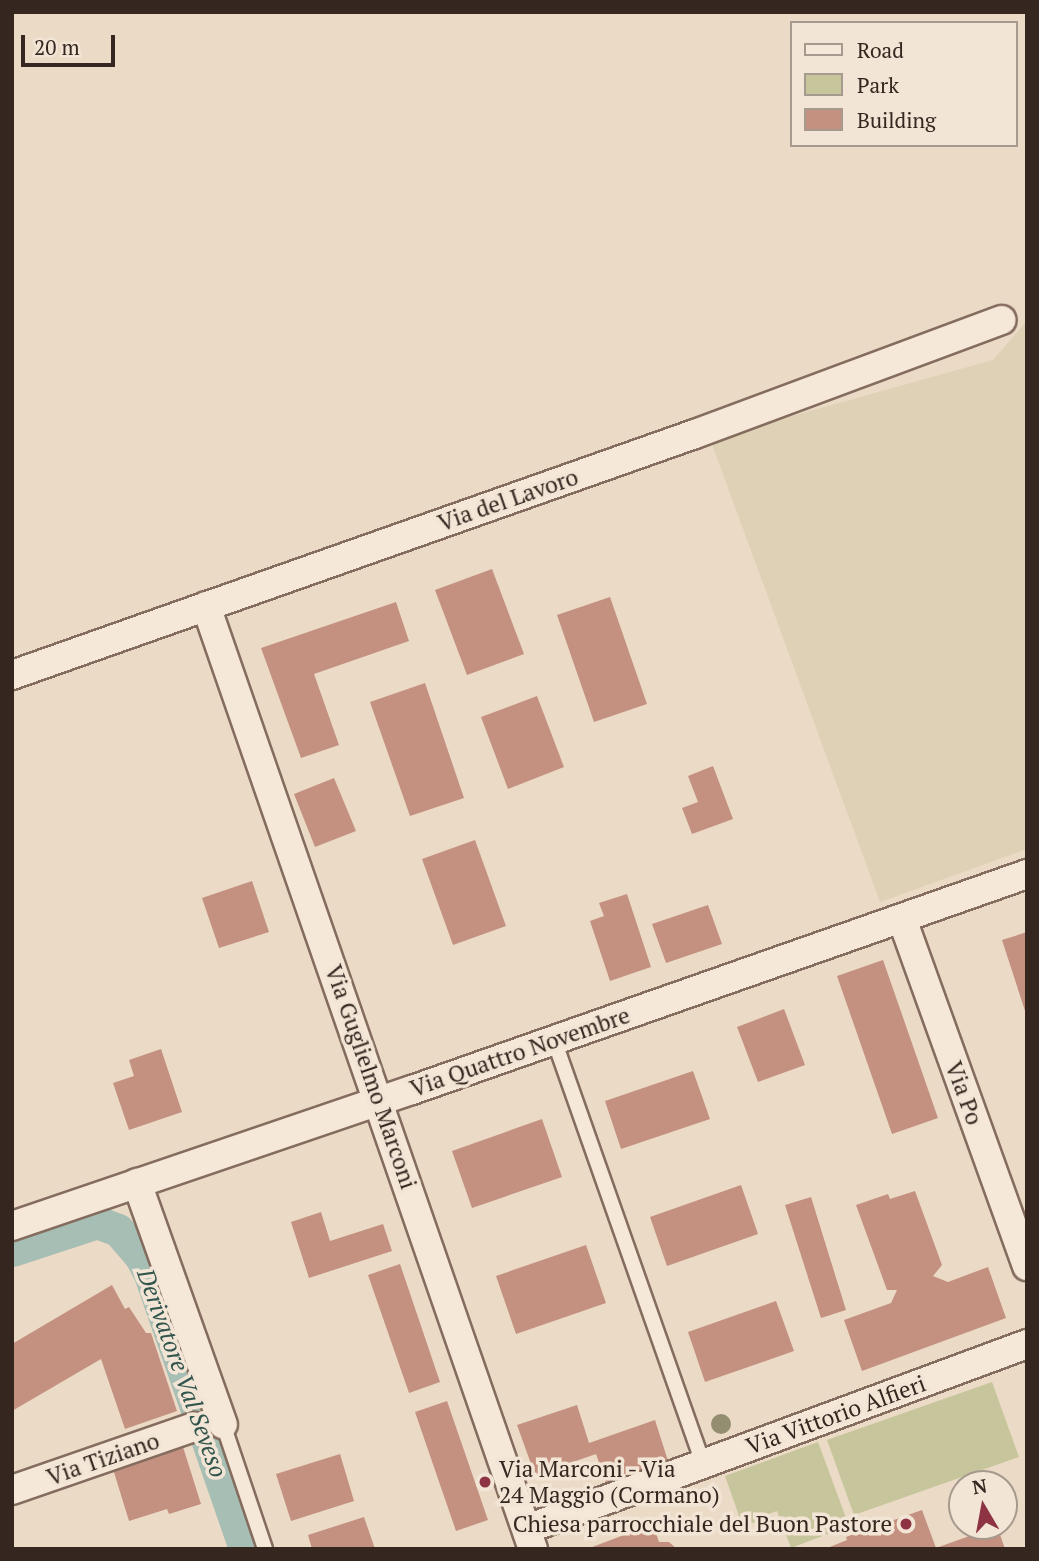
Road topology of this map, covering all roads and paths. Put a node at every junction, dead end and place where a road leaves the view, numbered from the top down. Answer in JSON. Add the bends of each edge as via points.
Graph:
{"nodes":[{"id":1,"x":1001,"y":320,"type":"dead end"},
{"id":2,"x":206,"y":606,"type":"junction"},
{"id":3,"x":12,"y":675,"type":"edge"},
{"id":4,"x":1027,"y":874,"type":"edge"},
{"id":5,"x":902,"y":919,"type":"junction"},
{"id":6,"x":554,"y":1040,"type":"junction"},
{"id":7,"x":379,"y":1100,"type":"junction"},
{"id":8,"x":137,"y":1183,"type":"junction"},
{"id":9,"x":12,"y":1226,"type":"edge"},
{"id":10,"x":1027,"y":1266,"type":"edge"},
{"id":11,"x":1027,"y":1344,"type":"edge"},
{"id":12,"x":223,"y":1424,"type":"joint"},
{"id":13,"x":194,"y":1427,"type":"dead end"},
{"id":14,"x":703,"y":1464,"type":"junction"},
{"id":15,"x":12,"y":1490,"type":"edge"},
{"id":16,"x":530,"y":1539,"type":"edge"},
{"id":17,"x":265,"y":1549,"type":"edge"}],
"edges":[{"from":1,"to":2,"type":"street","name":"Via del Lavoro","via":[[695,435]]},
{"from":2,"to":3,"type":"street","name":"Via del Lavoro"},
{"from":2,"to":7,"type":"street","name":"Via Guglielmo Marconi"},
{"from":4,"to":5,"type":"street","name":"Via Quattro Novembre"},
{"from":5,"to":6,"type":"street","name":"Via Quattro Novembre"},
{"from":5,"to":10,"type":"street","name":"Via Po"},
{"from":6,"to":7,"type":"street","name":"Via Quattro Novembre"},
{"from":6,"to":14,"type":"lane"},
{"from":7,"to":8,"type":"street","name":"Via Quattro Novembre"},
{"from":7,"to":16,"type":"street","name":"Via Guglielmo Marconi"},
{"from":8,"to":9,"type":"street","name":"Via Quattro Novembre"},
{"from":8,"to":12,"type":"street"},
{"from":11,"to":14,"type":"street","name":"Via Vittorio Alfieri"},
{"from":12,"to":17,"type":"lane"},
{"from":13,"to":15,"type":"street","name":"Via Tiziano"},
{"from":14,"to":16,"type":"street","name":"Via Vittorio Alfieri"}]}
